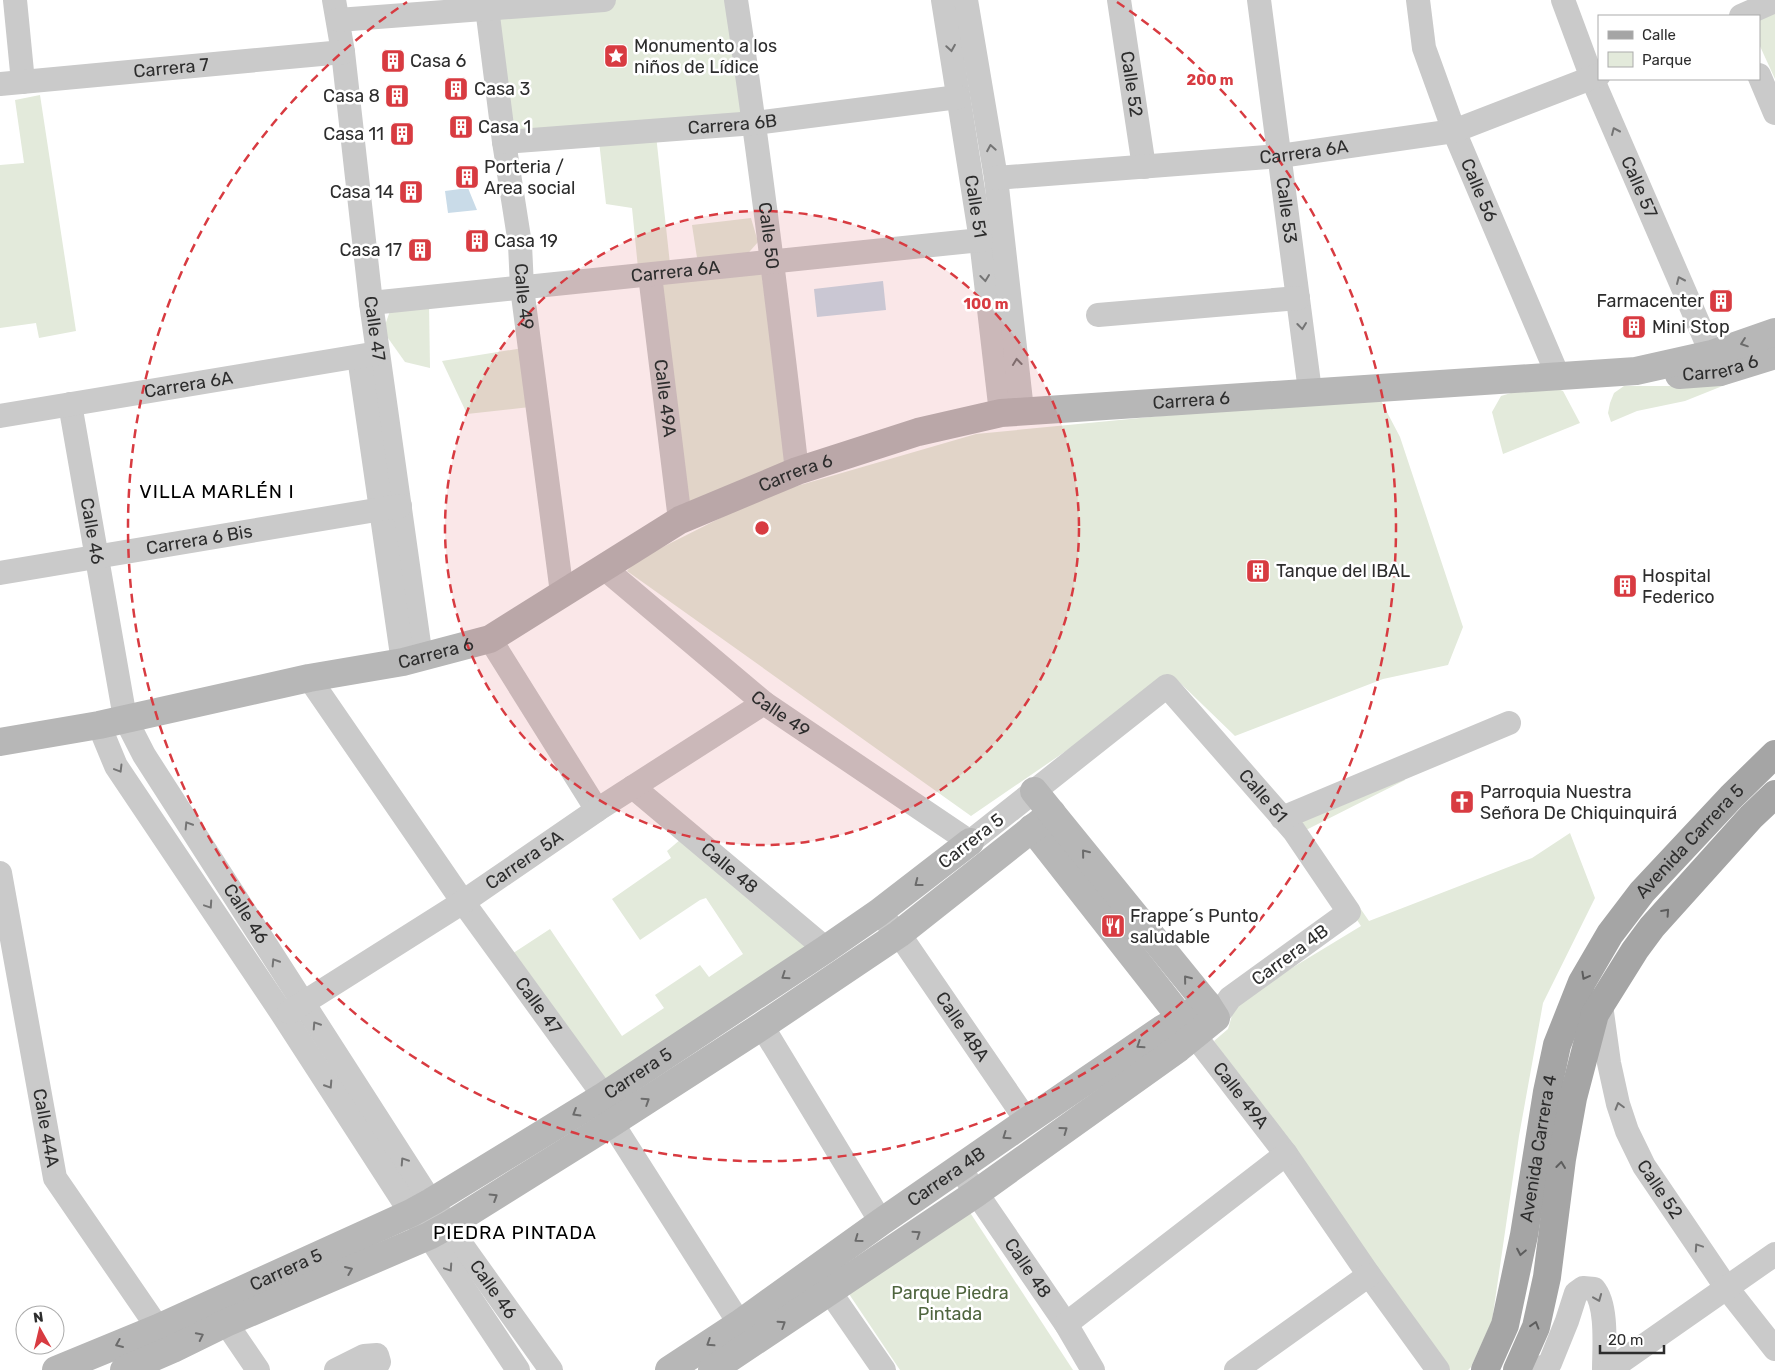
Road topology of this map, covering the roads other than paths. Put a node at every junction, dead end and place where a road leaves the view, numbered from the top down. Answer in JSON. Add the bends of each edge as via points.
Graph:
{"nodes":[{"id":1,"x":15,"y":0,"type":"edge"},
{"id":2,"x":604,"y":0,"type":"edge"},
{"id":3,"x":736,"y":0,"type":"edge"},
{"id":4,"x":943,"y":0,"type":"edge"},
{"id":5,"x":966,"y":0,"type":"edge"},
{"id":6,"x":1119,"y":0,"type":"edge"},
{"id":7,"x":1259,"y":0,"type":"edge"},
{"id":8,"x":1418,"y":0,"type":"edge"},
{"id":9,"x":1563,"y":0,"type":"edge"},
{"id":10,"x":1775,"y":1,"type":"edge"},
{"id":11,"x":486,"y":4,"type":"edge"},
{"id":12,"x":336,"y":10,"type":"edge"},
{"id":13,"x":1743,"y":15,"type":"edge"},
{"id":14,"x":343,"y":52,"type":"junction"},
{"id":15,"x":1595,"y":76,"type":"edge"},
{"id":16,"x":1760,"y":76,"type":"edge"},
{"id":17,"x":12,"y":83,"type":"edge"},
{"id":18,"x":958,"y":97,"type":"junction"},
{"id":19,"x":1775,"y":113,"type":"edge"},
{"id":20,"x":755,"y":123,"type":"junction"},
{"id":21,"x":1454,"y":131,"type":"junction"},
{"id":22,"x":504,"y":142,"type":"junction"},
{"id":23,"x":1280,"y":156,"type":"junction"},
{"id":24,"x":1144,"y":167,"type":"junction"},
{"id":25,"x":996,"y":178,"type":"junction"},
{"id":26,"x":981,"y":240,"type":"junction"},
{"id":27,"x":773,"y":262,"type":"junction"},
{"id":28,"x":650,"y":275,"type":"junction"},
{"id":29,"x":522,"y":288,"type":"junction"},
{"id":30,"x":1298,"y":298,"type":"junction"},
{"id":31,"x":371,"y":303,"type":"junction"},
{"id":32,"x":1098,"y":316,"type":"dead end"},
{"id":33,"x":1775,"y":332,"type":"edge"},
{"id":34,"x":369,"y":355,"type":"junction"},
{"id":35,"x":1775,"y":355,"type":"edge"},
{"id":36,"x":1716,"y":363,"type":"junction"},
{"id":37,"x":1558,"y":376,"type":"junction"},
{"id":38,"x":1310,"y":392,"type":"junction"},
{"id":39,"x":70,"y":404,"type":"junction"},
{"id":40,"x":1012,"y":412,"type":"junction"},
{"id":41,"x":0,"y":416,"type":"edge"},
{"id":42,"x":797,"y":471,"type":"junction"},
{"id":43,"x":390,"y":508,"type":"junction"},
{"id":44,"x":680,"y":520,"type":"junction"},
{"id":45,"x":98,"y":557,"type":"junction"},
{"id":46,"x":604,"y":568,"type":"junction"},
{"id":47,"x":0,"y":574,"type":"edge"},
{"id":48,"x":562,"y":593,"type":"junction"},
{"id":49,"x":490,"y":639,"type":"junction"},
{"id":50,"x":412,"y":660,"type":"junction"},
{"id":51,"x":309,"y":678,"type":"junction"},
{"id":52,"x":1167,"y":686,"type":"joint"},
{"id":53,"x":764,"y":703,"type":"junction"},
{"id":54,"x":125,"y":718,"type":"junction"},
{"id":55,"x":1509,"y":723,"type":"dead end"},
{"id":56,"x":99,"y":725,"type":"junction"},
{"id":57,"x":0,"y":742,"type":"edge"},
{"id":58,"x":1775,"y":754,"type":"edge"},
{"id":59,"x":633,"y":788,"type":"junction"},
{"id":60,"x":1034,"y":791,"type":"junction"},
{"id":61,"x":1775,"y":794,"type":"edge"},
{"id":62,"x":598,"y":810,"type":"junction"},
{"id":63,"x":1763,"y":812,"type":"edge"},
{"id":64,"x":1282,"y":818,"type":"junction"},
{"id":65,"x":1042,"y":820,"type":"junction"},
{"id":66,"x":970,"y":842,"type":"junction"},
{"id":67,"x":0,"y":873,"type":"edge"},
{"id":68,"x":463,"y":902,"type":"junction"},
{"id":69,"x":1349,"y":912,"type":"joint"},
{"id":70,"x":878,"y":914,"type":"junction"},
{"id":71,"x":899,"y":934,"type":"junction"},
{"id":72,"x":1610,"y":934,"type":"joint"},
{"id":73,"x":826,"y":949,"type":"junction"},
{"id":74,"x":1635,"y":950,"type":"joint"},
{"id":75,"x":1601,"y":1005,"type":"junction"},
{"id":76,"x":1218,"y":1007,"type":"junction"},
{"id":77,"x":292,"y":1009,"type":"junction"},
{"id":78,"x":762,"y":1026,"type":"junction"},
{"id":79,"x":1188,"y":1027,"type":"junction"},
{"id":80,"x":604,"y":1096,"type":"junction"},
{"id":81,"x":1027,"y":1121,"type":"junction"},
{"id":82,"x":612,"y":1123,"type":"junction"},
{"id":83,"x":1286,"y":1154,"type":"junction"},
{"id":84,"x":960,"y":1169,"type":"junction"},
{"id":85,"x":975,"y":1194,"type":"junction"},
{"id":86,"x":421,"y":1208,"type":"junction"},
{"id":87,"x":881,"y":1222,"type":"junction"},
{"id":88,"x":439,"y":1231,"type":"junction"},
{"id":89,"x":1775,"y":1254,"type":"edge"},
{"id":90,"x":1369,"y":1275,"type":"junction"},
{"id":91,"x":1726,"y":1287,"type":"junction"},
{"id":92,"x":830,"y":1292,"type":"junction"},
{"id":93,"x":226,"y":1323,"type":"junction"},
{"id":94,"x":1066,"y":1324,"type":"junction"},
{"id":95,"x":746,"y":1334,"type":"junction"},
{"id":96,"x":165,"y":1339,"type":"junction"},
{"id":97,"x":1775,"y":1349,"type":"edge"},
{"id":98,"x":56,"y":1370,"type":"edge"},
{"id":99,"x":124,"y":1370,"type":"edge"},
{"id":100,"x":258,"y":1370,"type":"edge"},
{"id":101,"x":336,"y":1370,"type":"edge"},
{"id":102,"x":374,"y":1370,"type":"edge"},
{"id":103,"x":518,"y":1370,"type":"edge"},
{"id":104,"x":551,"y":1370,"type":"edge"},
{"id":105,"x":669,"y":1370,"type":"edge"},
{"id":106,"x":712,"y":1370,"type":"edge"},
{"id":107,"x":884,"y":1370,"type":"edge"},
{"id":108,"x":1093,"y":1370,"type":"edge"},
{"id":109,"x":1236,"y":1370,"type":"edge"},
{"id":110,"x":1438,"y":1370,"type":"edge"},
{"id":111,"x":1485,"y":1370,"type":"edge"},
{"id":112,"x":1517,"y":1370,"type":"edge"},
{"id":113,"x":1538,"y":1370,"type":"edge"},
{"id":114,"x":1604,"y":1370,"type":"edge"},
{"id":115,"x":1609,"y":1370,"type":"edge"}],
"edges":[{"from":1,"to":17,"type":"street"},
{"from":2,"to":11,"type":"street"},
{"from":3,"to":20,"type":"street","name":"Calle 50"},
{"from":4,"to":18,"type":"street","name":"Calle 51","one_way":true},
{"from":25,"to":5,"type":"street","name":"Calle 51","one_way":true},
{"from":6,"to":24,"type":"street","name":"Calle 52"},
{"from":7,"to":23,"type":"street","name":"Calle 53"},
{"from":8,"to":21,"type":"street","name":"Calle 56","via":[[1424,48]]},
{"from":9,"to":15,"type":"street","name":"Calle 57"},
{"from":10,"to":13,"type":"street"},
{"from":11,"to":12,"type":"street"},
{"from":11,"to":22,"type":"street","name":"Calle 49"},
{"from":12,"to":14,"type":"street","name":"Calle 47"},
{"from":14,"to":17,"type":"street","name":"Carrera 7"},
{"from":14,"to":31,"type":"street","name":"Calle 47"},
{"from":15,"to":21,"type":"street","name":"Carrera 6A"},
{"from":36,"to":15,"type":"street","name":"Calle 57","one_way":true},
{"from":16,"to":19,"type":"street"},
{"from":18,"to":20,"type":"street","name":"Carrera 6B"},
{"from":18,"to":26,"type":"street","name":"Calle 51"},
{"from":20,"to":22,"type":"street","name":"Carrera 6B"},
{"from":20,"to":27,"type":"street","name":"Calle 50"},
{"from":21,"to":23,"type":"street","name":"Carrera 6A"},
{"from":21,"to":37,"type":"street","name":"Calle 56"},
{"from":22,"to":29,"type":"street","name":"Calle 49","via":[[520,244]]},
{"from":23,"to":24,"type":"street","name":"Carrera 6A"},
{"from":23,"to":30,"type":"street","name":"Calle 53"},
{"from":24,"to":25,"type":"street","name":"Carrera 6A"},
{"from":40,"to":25,"type":"street","name":"Calle 51","one_way":true},
{"from":26,"to":27,"type":"street","name":"Carrera 6A"},
{"from":26,"to":40,"type":"street","name":"Calle 51","one_way":true},
{"from":27,"to":28,"type":"street","name":"Carrera 6A"},
{"from":27,"to":42,"type":"street","name":"Calle 50"},
{"from":28,"to":29,"type":"street","name":"Carrera 6A"},
{"from":28,"to":44,"type":"street","name":"Calle 49A"},
{"from":29,"to":31,"type":"street","name":"Carrera 6A"},
{"from":29,"to":48,"type":"street","name":"Calle 49"},
{"from":30,"to":32,"type":"street"},
{"from":30,"to":38,"type":"street","name":"Calle 53","one_way":true},
{"from":31,"to":34,"type":"street","name":"Calle 47"},
{"from":33,"to":36,"type":"street","name":"Carrera 6","one_way":true},
{"from":34,"to":39,"type":"street","name":"Carrera 6A"},
{"from":34,"to":43,"type":"street","name":"Calle 47"},
{"from":35,"to":36,"type":"street","name":"Carrera 6"},
{"from":36,"to":37,"type":"street","name":"Carrera 6"},
{"from":37,"to":38,"type":"street","name":"Carrera 6"},
{"from":38,"to":40,"type":"street","name":"Carrera 6"},
{"from":39,"to":41,"type":"street","name":"Carrera 6A"},
{"from":39,"to":45,"type":"street","name":"Calle 46"},
{"from":40,"to":42,"type":"street","name":"Carrera 6","via":[[918,432]]},
{"from":42,"to":44,"type":"street","name":"Carrera 6"},
{"from":43,"to":45,"type":"street","name":"Carrera 6 Bis"},
{"from":43,"to":50,"type":"street","name":"Calle 47"},
{"from":44,"to":46,"type":"street","name":"Carrera 6"},
{"from":45,"to":47,"type":"street","name":"Carrera 6 Bis"},
{"from":45,"to":54,"type":"street","name":"Calle 46"},
{"from":46,"to":48,"type":"street","name":"Carrera 6"},
{"from":46,"to":53,"type":"street","name":"Calle 49"},
{"from":48,"to":49,"type":"street","name":"Carrera 6"},
{"from":49,"to":50,"type":"street","name":"Carrera 6"},
{"from":49,"to":62,"type":"street"},
{"from":50,"to":51,"type":"street","name":"Carrera 6"},
{"from":51,"to":54,"type":"street","name":"Carrera 6"},
{"from":51,"to":68,"type":"street","name":"Calle 47"},
{"from":52,"to":60,"type":"street","name":"Carrera 5"},
{"from":52,"to":64,"type":"street","name":"Calle 51"},
{"from":53,"to":59,"type":"street","name":"Carrera 5A"},
{"from":53,"to":66,"type":"street","name":"Calle 49"},
{"from":54,"to":56,"type":"street","name":"Carrera 6"},
{"from":77,"to":54,"type":"street","name":"Calle 46","one_way":true},
{"from":55,"to":64,"type":"street"},
{"from":56,"to":57,"type":"street","name":"Carrera 6"},
{"from":56,"to":77,"type":"street","name":"Calle 46","one_way":true,"via":[[116,766]]},
{"from":58,"to":72,"type":"main road","name":"Avenida Carrera 5","via":[[1642,892]]},
{"from":59,"to":62,"type":"street","name":"Carrera 5A"},
{"from":59,"to":73,"type":"street","name":"Calle 48"},
{"from":60,"to":65,"type":"street","name":"Calle 49A"},
{"from":60,"to":66,"type":"street","name":"Carrera 5"},
{"from":61,"to":63,"type":"main road","name":"Avenida Carrera 5"},
{"from":62,"to":68,"type":"street","name":"Carrera 5A"},
{"from":74,"to":63,"type":"main road","name":"Avenida Carrera 5","one_way":true,"via":[[1652,927]]},
{"from":64,"to":69,"type":"street","name":"Calle 51"},
{"from":65,"to":71,"type":"street","name":"Carrera 5"},
{"from":76,"to":65,"type":"street","name":"Calle 49A","one_way":true},
{"from":65,"to":79,"type":"street","name":"Calle 49A"},
{"from":66,"to":70,"type":"street","name":"Carrera 5","one_way":true},
{"from":67,"to":96,"type":"street","name":"Calle 44A","via":[[56,1178]]},
{"from":68,"to":77,"type":"street","name":"Carrera 5A"},
{"from":68,"to":80,"type":"street","name":"Calle 47"},
{"from":69,"to":76,"type":"street","name":"Carrera 4B"},
{"from":70,"to":71,"type":"street","name":"Calle 48A"},
{"from":70,"to":73,"type":"street","name":"Carrera 5"},
{"from":71,"to":78,"type":"street","name":"Carrera 5"},
{"from":71,"to":81,"type":"street","name":"Calle 48A"},
{"from":72,"to":111,"type":"main road","name":"Avenida Carrera 4","one_way":true,"via":[[1582,982],[1557,1045],[1506,1325]]},
{"from":73,"to":80,"type":"street","name":"Carrera 5","one_way":true},
{"from":74,"to":75,"type":"main road","name":"Avenida Carrera 4"},
{"from":91,"to":75,"type":"street","name":"Calle 52","one_way":true,"via":[[1644,1166],[1627,1131],[1611,1071]]},
{"from":112,"to":75,"type":"main road","name":"Avenida Carrera 4","one_way":true,"via":[[1536,1326],[1547,1277],[1573,1098],[1595,1014]]},
{"from":76,"to":79,"type":"street","name":"Carrera 4B"},
{"from":77,"to":86,"type":"street","name":"Calle 46"},
{"from":82,"to":78,"type":"street","name":"Carrera 5","one_way":true},
{"from":78,"to":87,"type":"street"},
{"from":79,"to":81,"type":"street","name":"Carrera 4B","one_way":true},
{"from":79,"to":83,"type":"street","name":"Calle 49A"},
{"from":85,"to":79,"type":"street","name":"Carrera 4B","one_way":true},
{"from":80,"to":82,"type":"street","name":"Calle 47"},
{"from":80,"to":86,"type":"street","name":"Carrera 5","one_way":true},
{"from":81,"to":84,"type":"street","name":"Carrera 4B","one_way":true},
{"from":88,"to":82,"type":"street","name":"Carrera 5","one_way":true},
{"from":82,"to":95,"type":"street","name":"Calle 47"},
{"from":83,"to":90,"type":"street","name":"Calle 49A"},
{"from":83,"to":94,"type":"street"},
{"from":84,"to":85,"type":"street","name":"Calle 48"},
{"from":84,"to":87,"type":"street","name":"Carrera 4B"},
{"from":92,"to":85,"type":"street","name":"Carrera 4B","one_way":true},
{"from":85,"to":94,"type":"street","name":"Calle 48"},
{"from":86,"to":88,"type":"street","name":"Calle 46"},
{"from":86,"to":96,"type":"street","name":"Carrera 5"},
{"from":87,"to":95,"type":"street","name":"Carrera 4B","one_way":true},
{"from":93,"to":88,"type":"street","name":"Carrera 5","one_way":true},
{"from":88,"to":103,"type":"street","name":"Calle 46","one_way":true},
{"from":88,"to":104,"type":"street","name":"Calle 46"},
{"from":89,"to":91,"type":"street"},
{"from":90,"to":109,"type":"street"},
{"from":90,"to":110,"type":"street","name":"Calle 49A"},
{"from":91,"to":97,"type":"street","name":"Calle 52"},
{"from":91,"to":115,"type":"street"},
{"from":95,"to":92,"type":"street","name":"Carrera 4B","one_way":true},
{"from":92,"to":107,"type":"street"},
{"from":96,"to":93,"type":"street","name":"Carrera 5","one_way":true},
{"from":93,"to":100,"type":"street"},
{"from":94,"to":108,"type":"street","name":"Calle 48"},
{"from":95,"to":105,"type":"street","name":"Carrera 4B","one_way":true},
{"from":95,"to":106,"type":"street","name":"Carrera 4B"},
{"from":96,"to":98,"type":"street","name":"Carrera 5","one_way":true},
{"from":96,"to":99,"type":"street","name":"Carrera 5"},
{"from":101,"to":102,"type":"street","via":[[364,1356],[377,1355],[379,1362]]},
{"from":113,"to":114,"type":"street","one_way":true,"via":[[1550,1364],[1576,1293],[1583,1288],[1594,1289],[1599,1295]]}]}
